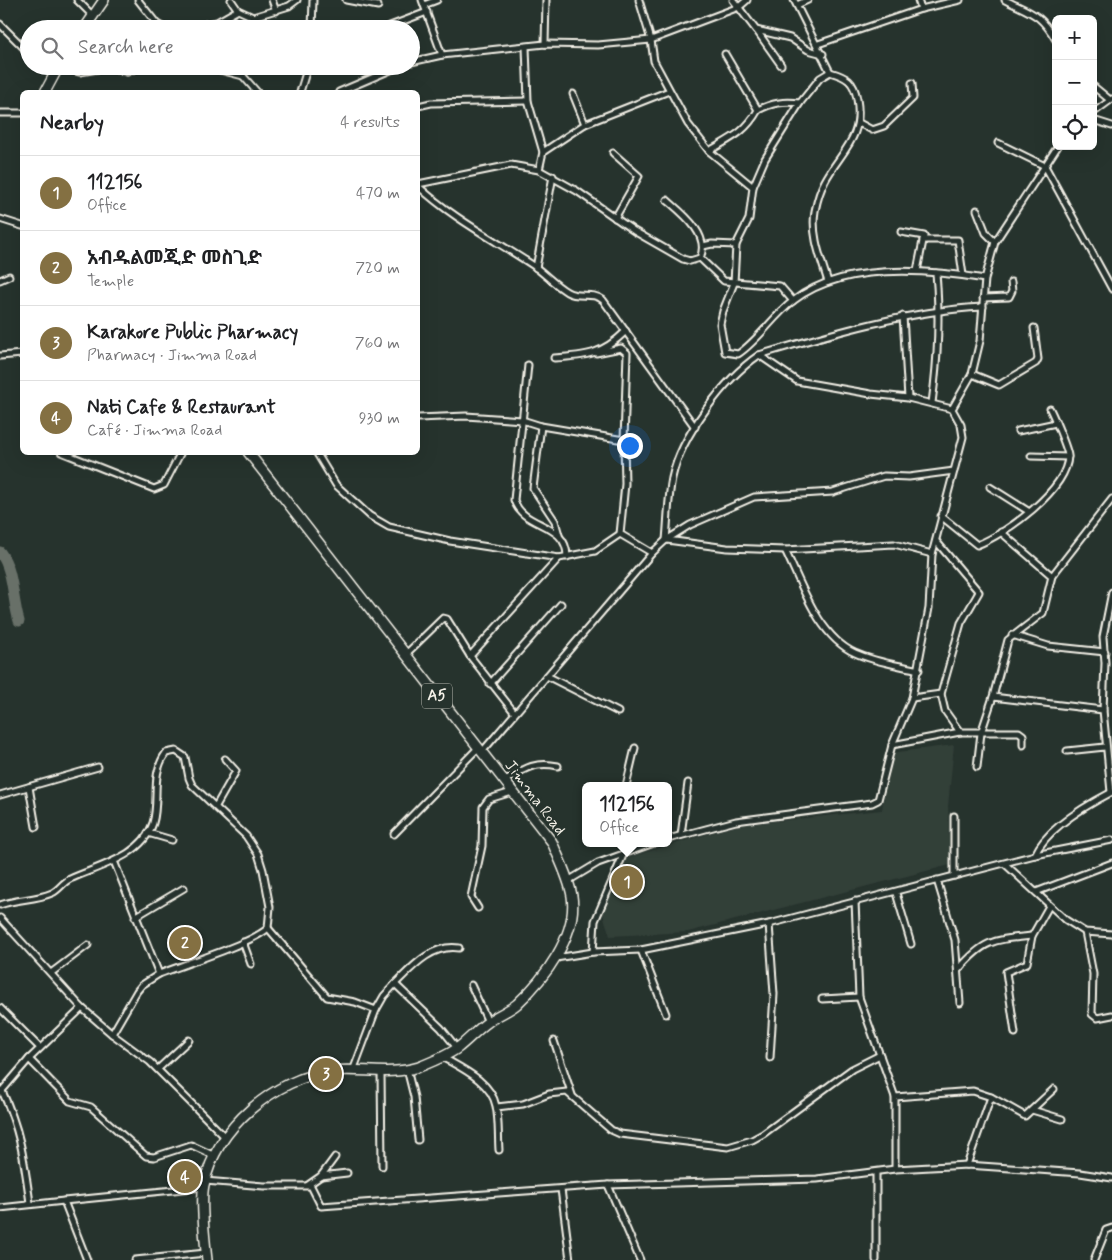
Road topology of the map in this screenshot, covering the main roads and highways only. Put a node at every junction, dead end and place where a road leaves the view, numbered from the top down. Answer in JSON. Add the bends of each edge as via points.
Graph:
{"nodes":[{"id":1,"x":104,"y":0,"type":"edge"},
{"id":2,"x":89,"y":20,"type":"edge"},
{"id":3,"x":53,"y":75,"type":"edge"},
{"id":4,"x":47,"y":90,"type":"edge"},
{"id":5,"x":250,"y":455,"type":"edge"},
{"id":6,"x":207,"y":1256,"type":"edge"}],
"edges":[{"from":1,"to":2,"type":"highway"},
{"from":3,"to":4,"type":"highway"},
{"from":5,"to":6,"type":"highway","name":"Jimma Road","number":"A5","via":[[552,842],[572,896],[572,907],[566,936],[555,958],[516,1004],[457,1048],[407,1069],[322,1073],[280,1087],[241,1118],[216,1156],[204,1184]]}]}
